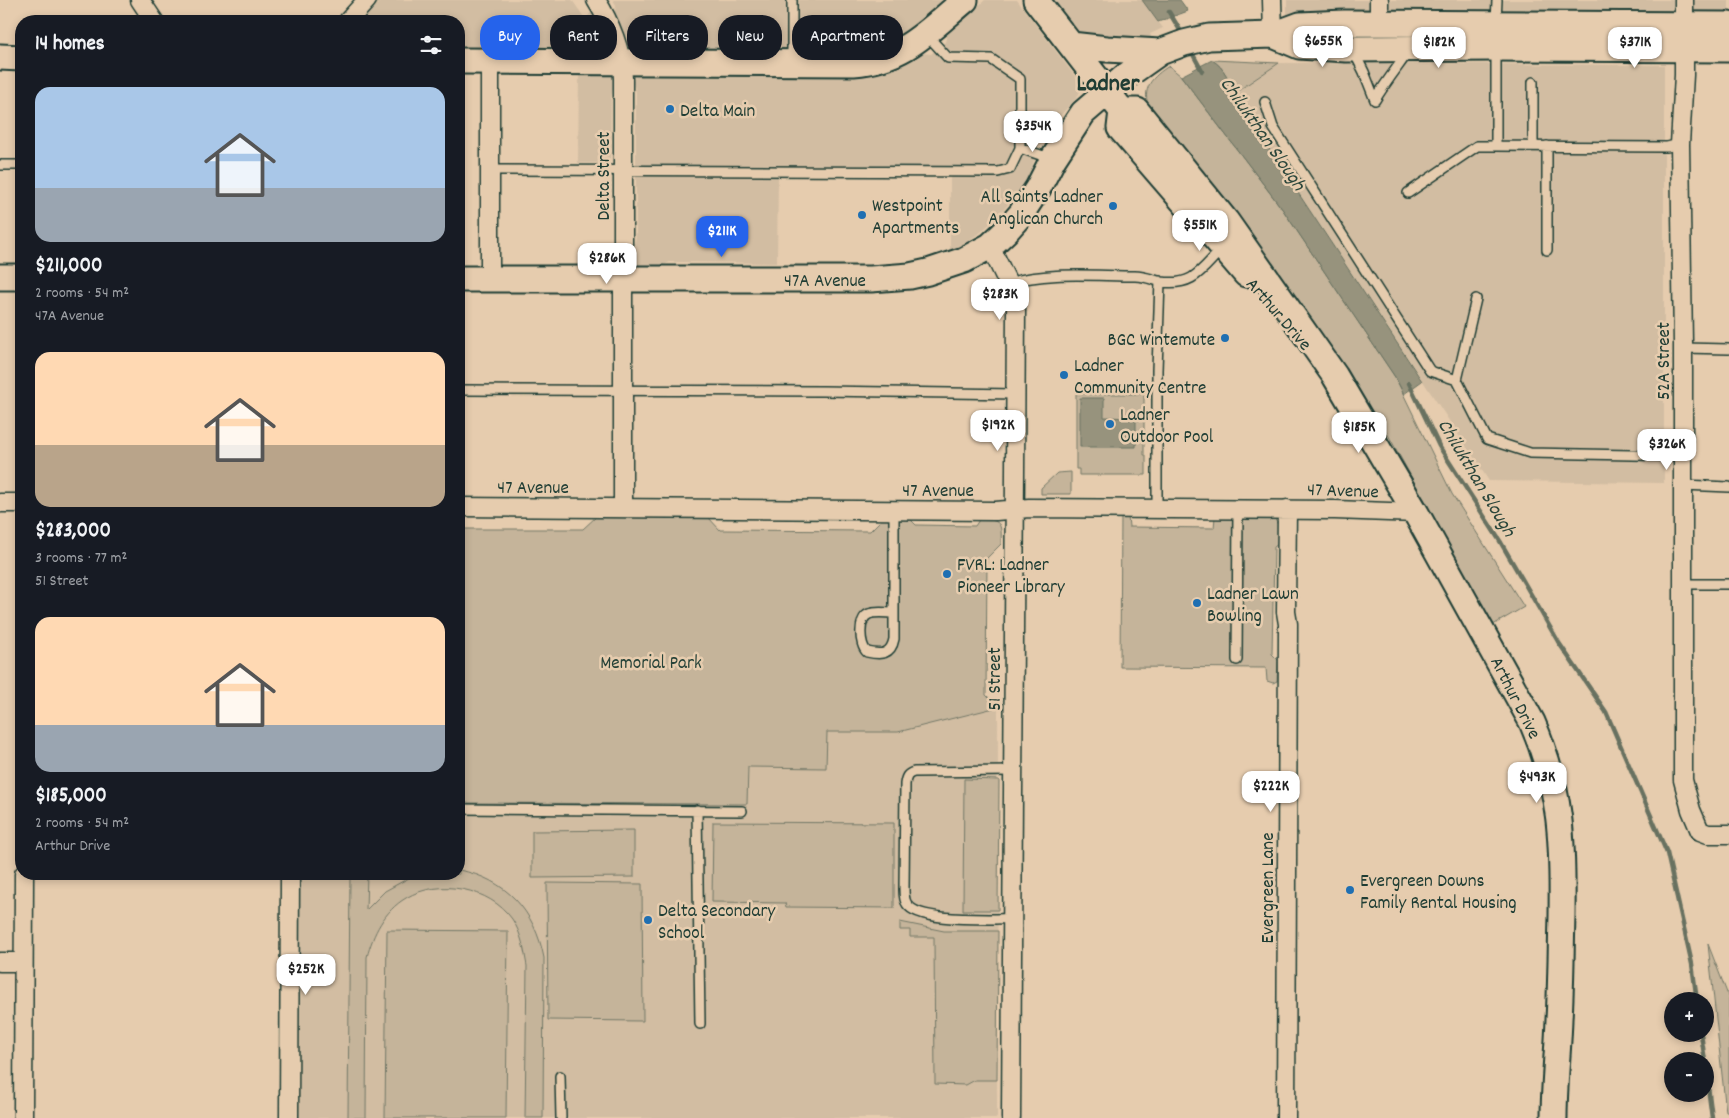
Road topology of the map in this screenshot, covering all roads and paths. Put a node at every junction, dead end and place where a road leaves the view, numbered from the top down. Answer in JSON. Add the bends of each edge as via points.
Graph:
{"nodes":[{"id":1,"x":140,"y":0,"type":"edge"},
{"id":2,"x":367,"y":0,"type":"edge"},
{"id":3,"x":596,"y":0,"type":"edge"},
{"id":4,"x":792,"y":0,"type":"edge"},
{"id":5,"x":964,"y":0,"type":"edge"},
{"id":6,"x":1036,"y":0,"type":"edge"},
{"id":7,"x":1272,"y":0,"type":"edge"},
{"id":8,"x":1684,"y":0,"type":"edge"},
{"id":9,"x":150,"y":15,"type":"edge"},
{"id":10,"x":353,"y":15,"type":"edge"},
{"id":11,"x":1729,"y":25,"type":"edge"},
{"id":12,"x":1496,"y":29,"type":"edge"},
{"id":13,"x":925,"y":33,"type":"junction"},
{"id":14,"x":1273,"y":35,"type":"junction"},
{"id":15,"x":1684,"y":37,"type":"junction"},
{"id":16,"x":1071,"y":45,"type":"junction"},
{"id":17,"x":1353,"y":49,"type":"junction"},
{"id":18,"x":1410,"y":49,"type":"junction"},
{"id":19,"x":1729,"y":50,"type":"edge"},
{"id":20,"x":1160,"y":52,"type":"junction"},
{"id":21,"x":0,"y":57,"type":"edge"},
{"id":22,"x":15,"y":58,"type":"edge"},
{"id":23,"x":465,"y":61,"type":"edge"},
{"id":24,"x":490,"y":61,"type":"junction"},
{"id":25,"x":622,"y":61,"type":"junction"},
{"id":26,"x":792,"y":62,"type":"junction"},
{"id":27,"x":1533,"y":82,"type":"dead end"},
{"id":28,"x":1115,"y":102,"type":"junction"},
{"id":29,"x":1264,"y":102,"type":"dead end"},
{"id":30,"x":1680,"y":144,"type":"junction"},
{"id":31,"x":1496,"y":146,"type":"junction"},
{"id":32,"x":1533,"y":146,"type":"junction"},
{"id":33,"x":1547,"y":146,"type":"junction"},
{"id":34,"x":1020,"y":148,"type":"junction"},
{"id":35,"x":1053,"y":159,"type":"junction"},
{"id":36,"x":0,"y":165,"type":"edge"},
{"id":37,"x":15,"y":165,"type":"edge"},
{"id":38,"x":490,"y":170,"type":"junction"},
{"id":39,"x":623,"y":170,"type":"junction"},
{"id":40,"x":1408,"y":193,"type":"dead end"},
{"id":41,"x":990,"y":246,"type":"junction"},
{"id":42,"x":1223,"y":248,"type":"junction"},
{"id":43,"x":1547,"y":250,"type":"dead end"},
{"id":44,"x":0,"y":277,"type":"edge"},
{"id":45,"x":15,"y":277,"type":"edge"},
{"id":46,"x":623,"y":278,"type":"junction"},
{"id":47,"x":465,"y":279,"type":"edge"},
{"id":48,"x":490,"y":279,"type":"junction"},
{"id":49,"x":1160,"y":281,"type":"junction"},
{"id":50,"x":1008,"y":283,"type":"junction"},
{"id":51,"x":1476,"y":299,"type":"dead end"},
{"id":52,"x":1683,"y":348,"type":"junction"},
{"id":53,"x":1729,"y":349,"type":"edge"},
{"id":54,"x":1335,"y":376,"type":"junction"},
{"id":55,"x":1457,"y":380,"type":"junction"},
{"id":56,"x":465,"y":390,"type":"edge"},
{"id":57,"x":622,"y":392,"type":"junction"},
{"id":58,"x":1015,"y":394,"type":"junction"},
{"id":59,"x":1683,"y":456,"type":"junction"},
{"id":60,"x":1683,"y":485,"type":"junction"},
{"id":61,"x":1729,"y":487,"type":"edge"},
{"id":62,"x":0,"y":503,"type":"edge"},
{"id":63,"x":15,"y":503,"type":"edge"},
{"id":64,"x":465,"y":507,"type":"edge"},
{"id":65,"x":623,"y":508,"type":"junction"},
{"id":66,"x":1014,"y":509,"type":"junction"},
{"id":67,"x":1157,"y":509,"type":"junction"},
{"id":68,"x":1238,"y":509,"type":"junction"},
{"id":69,"x":1287,"y":509,"type":"junction"},
{"id":70,"x":894,"y":510,"type":"junction"},
{"id":71,"x":1416,"y":513,"type":"junction"},
{"id":72,"x":1683,"y":584,"type":"junction"},
{"id":73,"x":1729,"y":584,"type":"edge"},
{"id":74,"x":893,"y":613,"type":"junction"},
{"id":75,"x":1237,"y":660,"type":"dead end"},
{"id":76,"x":1013,"y":771,"type":"junction"},
{"id":77,"x":465,"y":809,"type":"edge"},
{"id":78,"x":697,"y":810,"type":"junction"},
{"id":79,"x":742,"y":811,"type":"dead end"},
{"id":80,"x":1729,"y":834,"type":"edge"},
{"id":81,"x":24,"y":880,"type":"edge"},
{"id":82,"x":290,"y":880,"type":"edge"},
{"id":83,"x":1012,"y":918,"type":"junction"},
{"id":84,"x":0,"y":962,"type":"edge"},
{"id":85,"x":23,"y":962,"type":"junction"},
{"id":86,"x":700,"y":1024,"type":"dead end"},
{"id":87,"x":560,"y":1076,"type":"dead end"},
{"id":88,"x":23,"y":1118,"type":"edge"},
{"id":89,"x":289,"y":1118,"type":"edge"},
{"id":90,"x":561,"y":1118,"type":"edge"},
{"id":91,"x":1011,"y":1118,"type":"edge"},
{"id":92,"x":1286,"y":1118,"type":"edge"},
{"id":93,"x":1554,"y":1118,"type":"edge"}],
"edges":[{"from":1,"to":9,"type":"street"},
{"from":2,"to":10,"type":"street"},
{"from":3,"to":25,"type":"street","name":"Delta Street"},
{"from":4,"to":26,"type":"lane"},
{"from":5,"to":13,"type":"main road"},
{"from":6,"to":16,"type":"main road"},
{"from":7,"to":14,"type":"street"},
{"from":8,"to":15,"type":"street","name":"52A Street"},
{"from":11,"to":15,"type":"main road"},
{"from":12,"to":14,"type":"main road","via":[[1300,25]]},
{"from":12,"to":15,"type":"main road"},
{"from":12,"to":18,"type":"main road"},
{"from":12,"to":31,"type":"lane"},
{"from":13,"to":26,"type":"main road","via":[[906,48],[873,61]]},
{"from":13,"to":34,"type":"lane","via":[[948,58],[991,59],[1020,79]]},
{"from":14,"to":17,"type":"main road","via":[[1299,46]]},
{"from":14,"to":20,"type":"main road","via":[[1200,39]]},
{"from":15,"to":19,"type":"main road"},
{"from":15,"to":30,"type":"street","name":"52A Street"},
{"from":16,"to":20,"type":"main road"},
{"from":16,"to":28,"type":"main road"},
{"from":17,"to":18,"type":"main road"},
{"from":17,"to":18,"type":"lane","via":[[1375,100]]},
{"from":20,"to":28,"type":"main road","name":"47A Avenue","via":[[1138,67]]},
{"from":21,"to":22,"type":"main road"},
{"from":23,"to":24,"type":"main road"},
{"from":24,"to":25,"type":"main road"},
{"from":24,"to":38,"type":"street"},
{"from":25,"to":26,"type":"main road"},
{"from":25,"to":39,"type":"street","name":"Delta Street"},
{"from":27,"to":32,"type":"lane"},
{"from":28,"to":35,"type":"main road","name":"47A Avenue","via":[[1078,119]]},
{"from":28,"to":42,"type":"main road","name":"Arthur Drive","via":[[1120,128]]},
{"from":28,"to":54,"type":"main road","name":"Arthur Drive","via":[[1137,111],[1220,214]]},
{"from":29,"to":55,"type":"lane","via":[[1273,127],[1430,371]]},
{"from":30,"to":33,"type":"lane","via":[[1668,147]]},
{"from":30,"to":52,"type":"street","name":"52A Street"},
{"from":31,"to":32,"type":"lane"},
{"from":31,"to":40,"type":"lane","via":[[1477,146]]},
{"from":32,"to":33,"type":"lane"},
{"from":33,"to":43,"type":"lane"},
{"from":34,"to":35,"type":"lane"},
{"from":34,"to":39,"type":"lane","via":[[1012,166],[1002,172]]},
{"from":35,"to":41,"type":"main road","name":"47A Avenue","via":[[1021,214]]},
{"from":36,"to":37,"type":"lane"},
{"from":38,"to":39,"type":"lane"},
{"from":38,"to":48,"type":"street"},
{"from":39,"to":46,"type":"street","name":"Delta Street"},
{"from":41,"to":46,"type":"main road","name":"47A Avenue","via":[[949,266],[890,279]]},
{"from":41,"to":50,"type":"street","name":"51 Street"},
{"from":42,"to":49,"type":"lane","via":[[1191,279],[1184,282]]},
{"from":42,"to":54,"type":"main road","name":"Arthur Drive"},
{"from":44,"to":45,"type":"main road"},
{"from":46,"to":48,"type":"main road","name":"47A Avenue"},
{"from":46,"to":57,"type":"street","name":"Delta Street"},
{"from":47,"to":48,"type":"main road","name":"47A Avenue"},
{"from":49,"to":50,"type":"lane","via":[[1144,276],[1051,276]]},
{"from":49,"to":67,"type":"lane"},
{"from":50,"to":58,"type":"street","name":"51 Street","via":[[1016,309]]},
{"from":51,"to":55,"type":"lane"},
{"from":52,"to":53,"type":"lane"},
{"from":52,"to":59,"type":"street","name":"52A Street"},
{"from":54,"to":71,"type":"main road","name":"Arthur Drive"},
{"from":55,"to":59,"type":"lane","via":[[1487,439],[1530,453]]},
{"from":56,"to":57,"type":"lane"},
{"from":57,"to":58,"type":"lane"},
{"from":57,"to":65,"type":"street","name":"Delta Street"},
{"from":58,"to":66,"type":"street","name":"51 Street"},
{"from":59,"to":60,"type":"street","name":"52A Street"},
{"from":60,"to":61,"type":"lane"},
{"from":60,"to":72,"type":"street","name":"52A Street"},
{"from":62,"to":63,"type":"street"},
{"from":64,"to":65,"type":"street","name":"47 Avenue"},
{"from":65,"to":70,"type":"street","name":"47 Avenue"},
{"from":66,"to":67,"type":"street","name":"47 Avenue"},
{"from":66,"to":70,"type":"street","name":"47 Avenue"},
{"from":66,"to":76,"type":"street","name":"51 Street"},
{"from":67,"to":68,"type":"street","name":"47 Avenue"},
{"from":68,"to":69,"type":"street","name":"47 Avenue"},
{"from":68,"to":75,"type":"lane"},
{"from":69,"to":71,"type":"street","name":"47 Avenue"},
{"from":69,"to":92,"type":"street","name":"Evergreen Lane"},
{"from":70,"to":74,"type":"lane"},
{"from":71,"to":93,"type":"main road","name":"Arthur Drive","via":[[1527,713],[1553,784],[1562,861]]},
{"from":72,"to":73,"type":"lane"},
{"from":72,"to":80,"type":"street","name":"52A Street","via":[[1683,780],[1700,831]]},
{"from":74,"to":74,"type":"lane","via":[[894,639],[890,650],[867,652],[862,644],[864,617],[871,613]]},
{"from":76,"to":83,"type":"street","name":"51 Street"},
{"from":76,"to":83,"type":"lane","via":[[910,773],[906,779],[904,889],[907,904],[925,915]]},
{"from":77,"to":78,"type":"lane"},
{"from":78,"to":79,"type":"lane"},
{"from":78,"to":86,"type":"lane"},
{"from":81,"to":85,"type":"street"},
{"from":82,"to":89,"type":"street"},
{"from":83,"to":91,"type":"street","name":"51 Street"},
{"from":84,"to":85,"type":"street"},
{"from":85,"to":88,"type":"street"},
{"from":87,"to":90,"type":"lane"}]}
